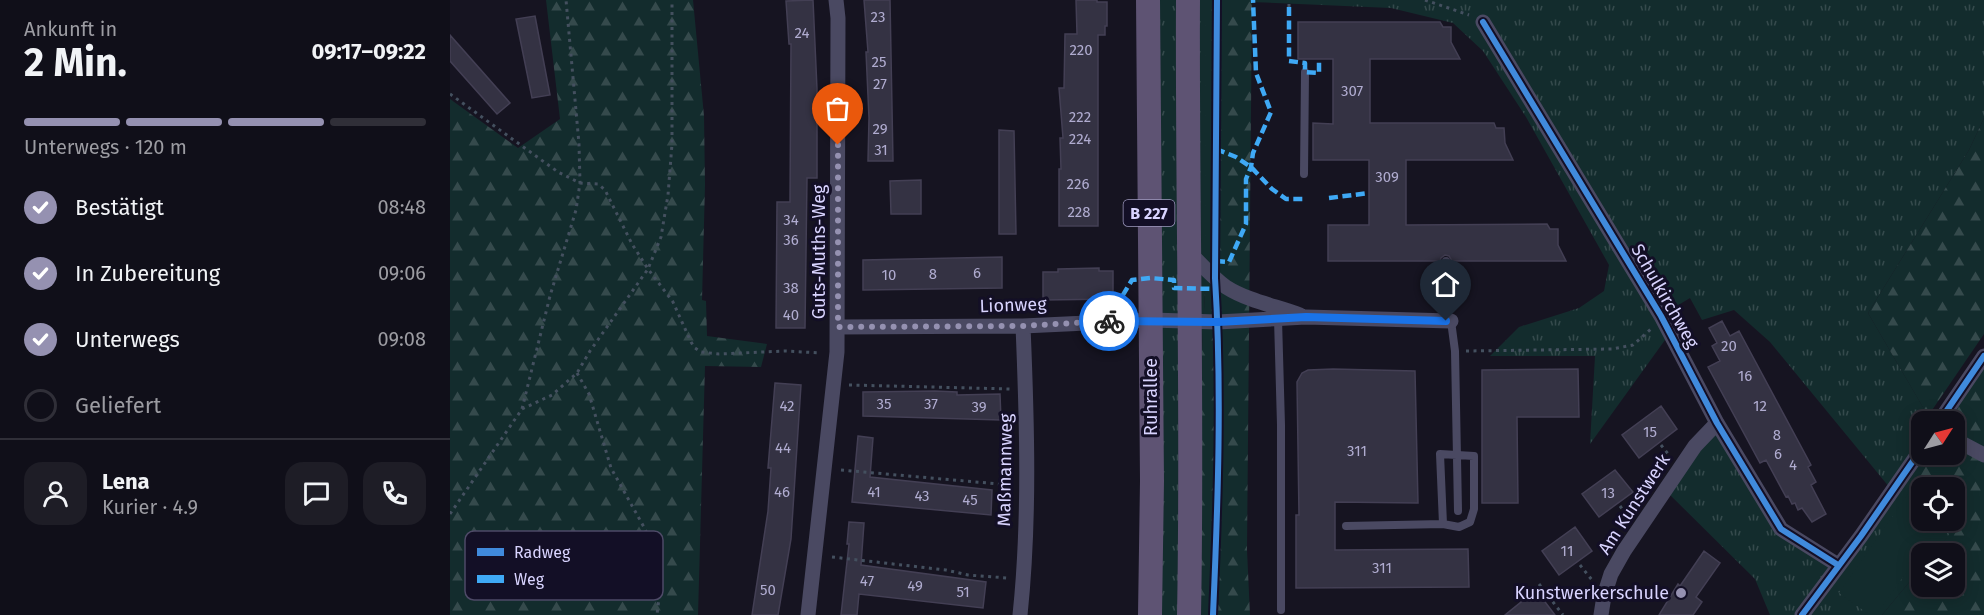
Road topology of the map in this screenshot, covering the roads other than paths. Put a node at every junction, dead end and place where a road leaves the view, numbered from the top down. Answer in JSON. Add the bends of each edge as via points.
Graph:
{"nodes":[{"id":1,"x":836,"y":0,"type":"edge"},
{"id":2,"x":1148,"y":0,"type":"edge"},
{"id":3,"x":1188,"y":0,"type":"edge"},
{"id":4,"x":1483,"y":22,"type":"road end"},
{"id":5,"x":1305,"y":72,"type":"dead end"},
{"id":6,"x":1304,"y":174,"type":"dead end"},
{"id":7,"x":1189,"y":252,"type":"junction"},
{"id":8,"x":1446,"y":261,"type":"dead end"},
{"id":9,"x":1306,"y":317,"type":"junction"},
{"id":10,"x":1278,"y":319,"type":"junction"},
{"id":11,"x":1151,"y":320,"type":"junction"},
{"id":12,"x":1448,"y":321,"type":"junction"},
{"id":13,"x":1190,"y":322,"type":"junction"},
{"id":14,"x":1023,"y":326,"type":"junction"},
{"id":15,"x":838,"y":327,"type":"junction"},
{"id":16,"x":1984,"y":356,"type":"edge"},
{"id":17,"x":1946,"y":411,"type":"edge"},
{"id":18,"x":1717,"y":423,"type":"junction"},
{"id":19,"x":1965,"y":445,"type":"edge"},
{"id":20,"x":1984,"y":455,"type":"edge"},
{"id":21,"x":1458,"y":456,"type":"junction"},
{"id":22,"x":1912,"y":465,"type":"edge"},
{"id":23,"x":1458,"y":511,"type":"dead end"},
{"id":24,"x":1443,"y":524,"type":"junction"},
{"id":25,"x":1346,"y":526,"type":"dead end"},
{"id":26,"x":1838,"y":565,"type":"junction"},
{"id":27,"x":1281,"y":610,"type":"dead end"},
{"id":28,"x":808,"y":615,"type":"edge"},
{"id":29,"x":1020,"y":615,"type":"edge"},
{"id":30,"x":1150,"y":615,"type":"edge"},
{"id":31,"x":1190,"y":615,"type":"edge"},
{"id":32,"x":1601,"y":615,"type":"edge"},
{"id":33,"x":1802,"y":615,"type":"edge"}],
"edges":[{"from":1,"to":15,"type":"street","name":"Guts-Muths-Weg"},
{"from":2,"to":11,"type":"main road","name":"Ruhrallee","number":"B 227"},
{"from":3,"to":7,"type":"main road","number":"B 227"},
{"from":4,"to":18,"type":"street","name":"Schulkirchweg","via":[[1661,316]]},
{"from":5,"to":6,"type":"lane"},
{"from":7,"to":9,"type":"street","via":[[1228,288]]},
{"from":7,"to":13,"type":"main road","number":"B 227"},
{"from":8,"to":12,"type":"lane"},
{"from":9,"to":10,"type":"street"},
{"from":9,"to":12,"type":"street"},
{"from":10,"to":13,"type":"street"},
{"from":10,"to":27,"type":"lane"},
{"from":11,"to":13,"type":"street","name":"Lionweg"},
{"from":11,"to":14,"type":"street","name":"Lionweg"},
{"from":11,"to":30,"type":"main road","name":"Ruhrallee","number":"B 227"},
{"from":12,"to":21,"type":"lane","via":[[1455,351]]},
{"from":13,"to":31,"type":"main road","number":"B 227"},
{"from":14,"to":15,"type":"street","name":"Lionweg"},
{"from":14,"to":29,"type":"street","name":"Maßmannweg","via":[[1026,390]]},
{"from":15,"to":28,"type":"street","name":"Guts-Muths-Weg"},
{"from":16,"to":17,"type":"street"},
{"from":18,"to":26,"type":"street","name":"Schulkirchweg","via":[[1781,529]]},
{"from":18,"to":32,"type":"street","name":"Am Kunstwerk","via":[[1695,446],[1628,543],[1611,574]]},
{"from":19,"to":20,"type":"street"},
{"from":21,"to":23,"type":"lane"},
{"from":21,"to":24,"type":"lane","via":[[1440,454]]},
{"from":21,"to":24,"type":"lane","via":[[1474,456],[1474,509],[1470,522],[1459,527]]},
{"from":22,"to":26,"type":"street"},
{"from":24,"to":25,"type":"lane"},
{"from":26,"to":33,"type":"street"}]}
